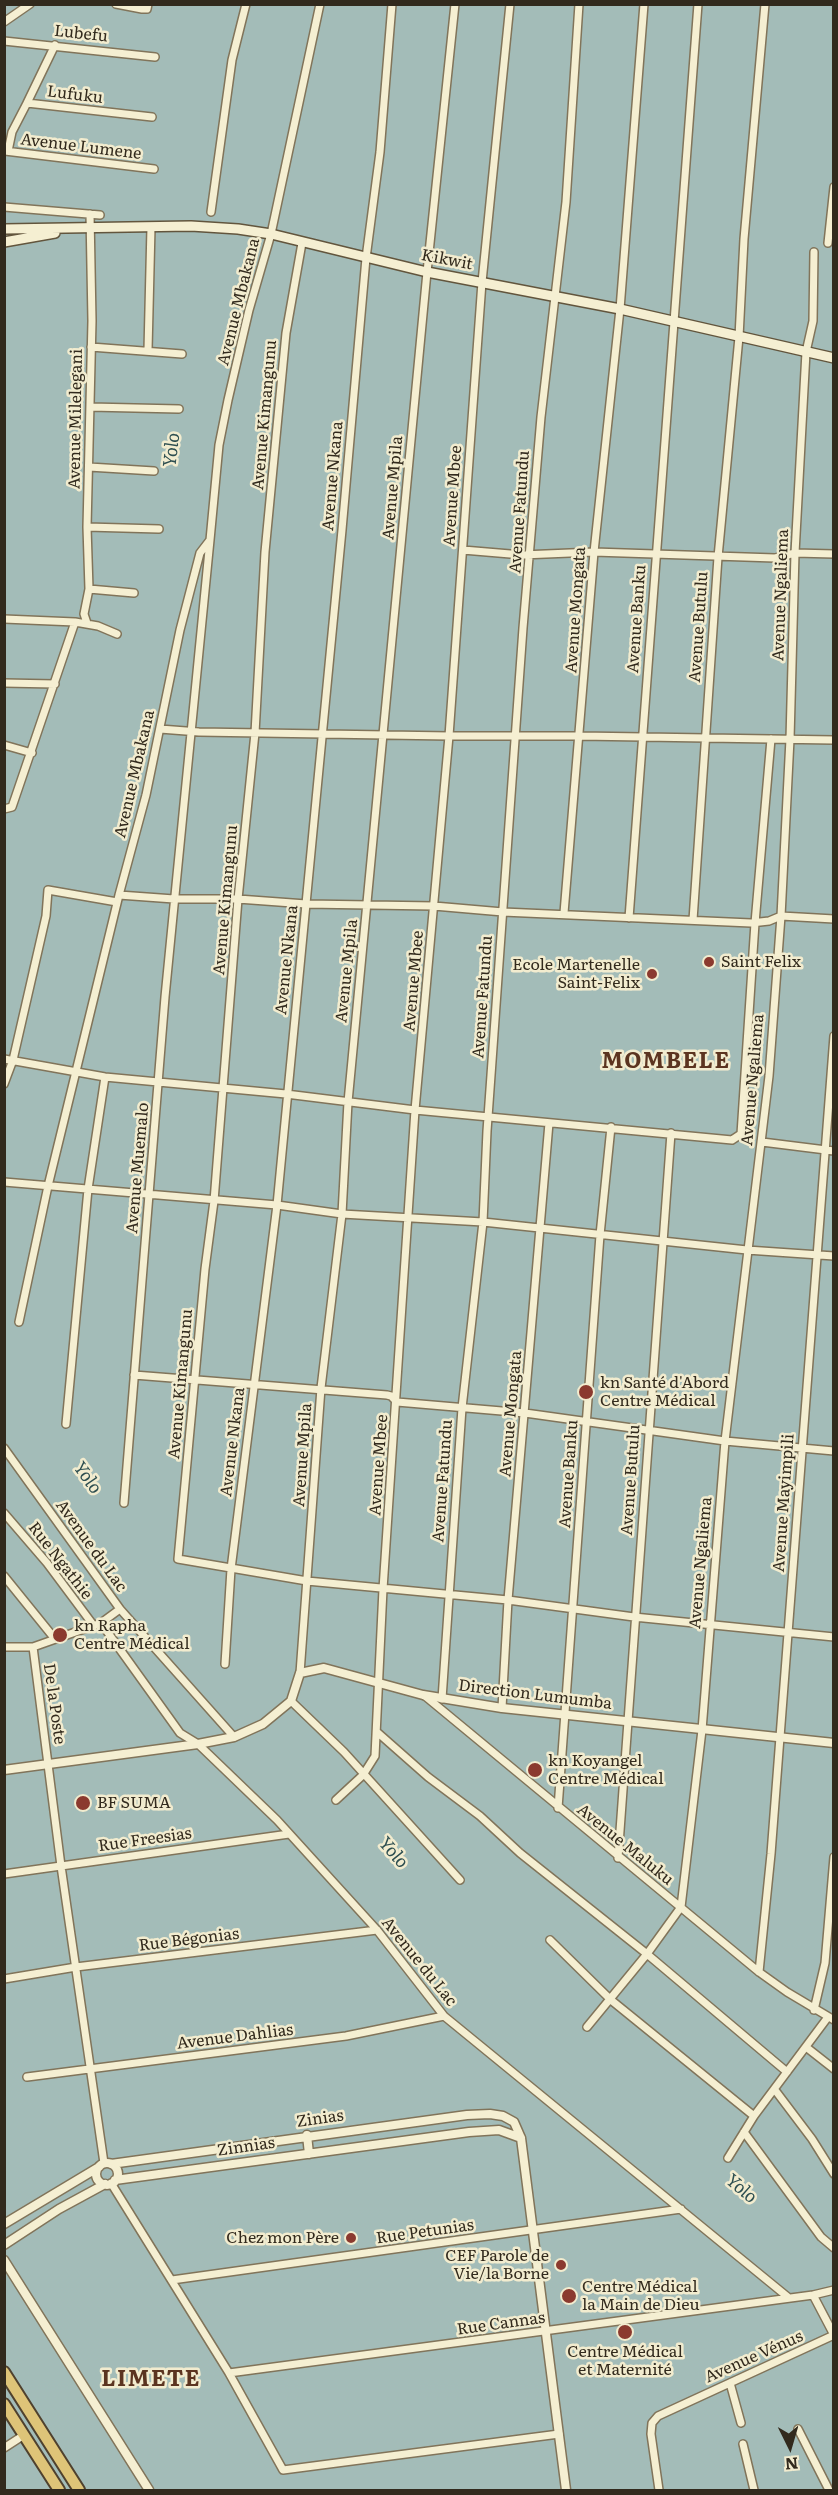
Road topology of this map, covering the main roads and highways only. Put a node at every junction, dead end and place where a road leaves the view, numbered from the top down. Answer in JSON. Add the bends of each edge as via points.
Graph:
{"nodes":[{"id":1,"x":79,"y":228,"type":"junction"},
{"id":2,"x":4,"y":229,"type":"edge"},
{"id":3,"x":4,"y":242,"type":"edge"},
{"id":4,"x":834,"y":358,"type":"edge"},
{"id":5,"x":4,"y":2372,"type":"edge"},
{"id":6,"x":4,"y":2404,"type":"edge"},
{"id":7,"x":59,"y":2490,"type":"edge"},
{"id":8,"x":79,"y":2490,"type":"edge"}],
"edges":[{"from":1,"to":2,"type":"main road"},
{"from":1,"to":3,"type":"main road"},
{"from":1,"to":4,"type":"main road","name":"Kikwit","via":[[224,227],[271,234],[427,272],[620,309]]},
{"from":5,"to":8,"type":"highway"},
{"from":6,"to":7,"type":"highway"}]}
